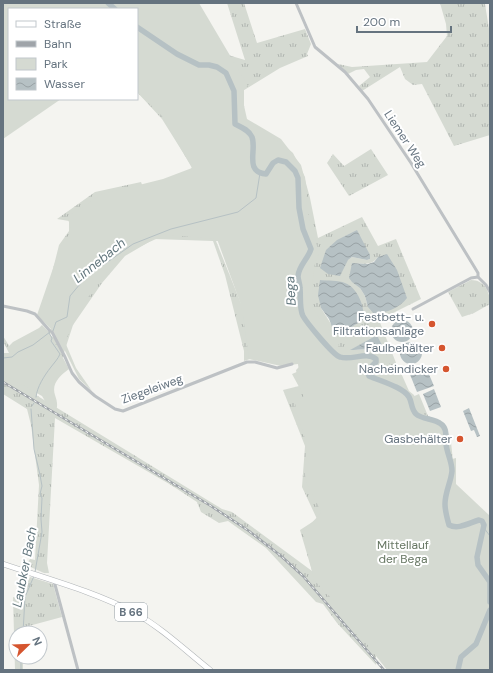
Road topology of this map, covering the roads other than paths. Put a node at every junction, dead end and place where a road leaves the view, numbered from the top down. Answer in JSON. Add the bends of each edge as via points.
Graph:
{"nodes":[{"id":1,"x":296,"y":3,"type":"edge"},
{"id":2,"x":478,"y":278,"type":"junction"},
{"id":3,"x":490,"y":292,"type":"edge"},
{"id":4,"x":3,"y":306,"type":"edge"},
{"id":5,"x":413,"y":309,"type":"dead end"},
{"id":6,"x":292,"y":364,"type":"dead end"},
{"id":7,"x":3,"y":564,"type":"edge"},
{"id":8,"x":54,"y":581,"type":"junction"},
{"id":9,"x":78,"y":670,"type":"edge"},
{"id":10,"x":210,"y":670,"type":"edge"}],
"edges":[{"from":1,"to":2,"type":"street","name":"Liemer Weg","via":[[314,47],[345,72],[372,104],[411,163],[478,273]]},
{"from":2,"to":3,"type":"street","name":"Liemer Weg"},
{"from":2,"to":5,"type":"street","via":[[471,278]]},
{"from":4,"to":6,"type":"street","name":"Ziegeleiweg","via":[[35,314],[51,332],[79,382],[95,396],[115,409],[123,411],[247,362],[277,368]]},
{"from":7,"to":8,"type":"main road","number":"B 66"},
{"from":8,"to":9,"type":"street"},
{"from":8,"to":10,"type":"main road","number":"B 66","via":[[136,614],[162,631]]}]}
